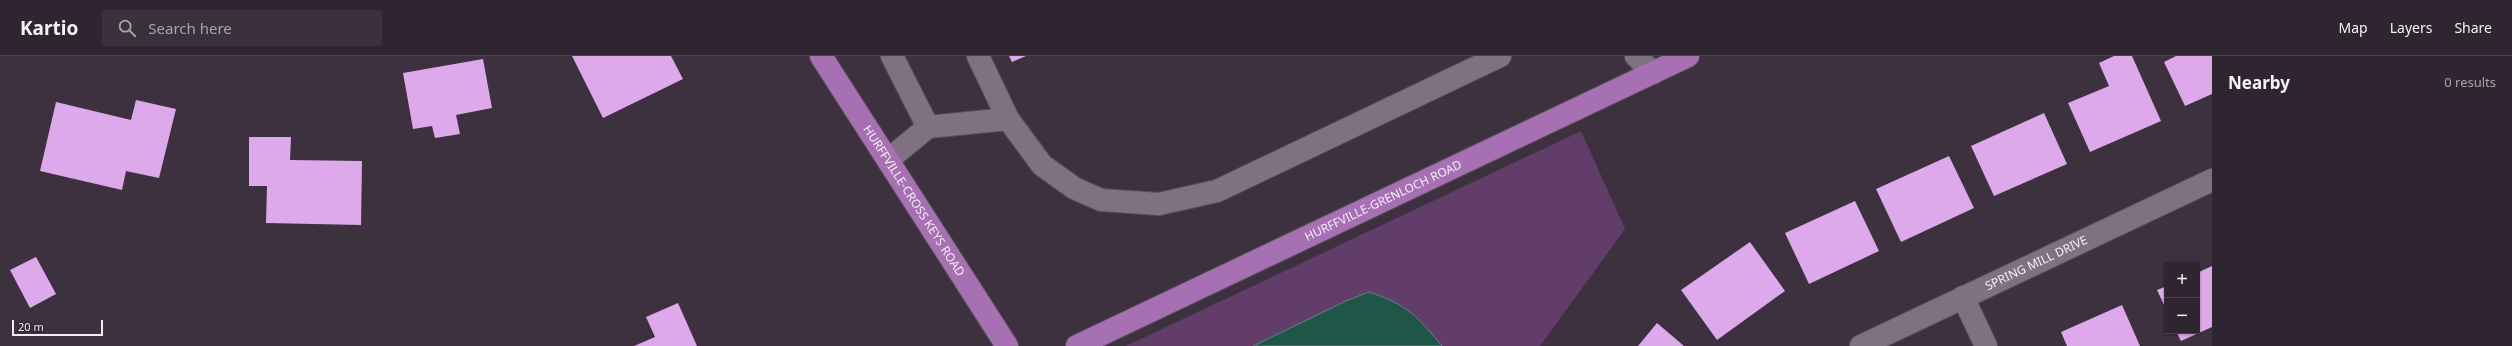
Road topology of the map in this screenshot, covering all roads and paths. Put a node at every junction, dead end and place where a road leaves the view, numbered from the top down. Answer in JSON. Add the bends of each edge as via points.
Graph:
{"nodes":[{"id":1,"x":821,"y":56,"type":"edge"},
{"id":2,"x":892,"y":56,"type":"edge"},
{"id":3,"x":978,"y":56,"type":"edge"},
{"id":4,"x":1500,"y":56,"type":"edge"},
{"id":5,"x":1636,"y":56,"type":"edge"},
{"id":6,"x":1688,"y":56,"type":"edge"},
{"id":7,"x":1652,"y":73,"type":"junction"},
{"id":8,"x":1008,"y":118,"type":"junction"},
{"id":9,"x":928,"y":127,"type":"junction"},
{"id":10,"x":888,"y":160,"type":"junction"},
{"id":11,"x":2212,"y":180,"type":"edge"},
{"id":12,"x":1963,"y":297,"type":"junction"},
{"id":13,"x":1007,"y":346,"type":"edge"},
{"id":14,"x":1078,"y":346,"type":"edge"},
{"id":15,"x":1861,"y":346,"type":"edge"},
{"id":16,"x":1986,"y":346,"type":"edge"}],
"edges":[{"from":1,"to":10,"type":"main road","name":"HURFFVILLE-CROSS KEYS ROAD"},
{"from":2,"to":9,"type":"street"},
{"from":3,"to":8,"type":"street"},
{"from":4,"to":8,"type":"street","via":[[1218,191],[1159,204],[1101,200],[1074,188],[1042,164]]},
{"from":5,"to":7,"type":"street"},
{"from":6,"to":7,"type":"main road","name":"HURFFVILLE-GRENLOCH ROAD"},
{"from":7,"to":14,"type":"main road","name":"HURFFVILLE-GRENLOCH ROAD"},
{"from":8,"to":9,"type":"street"},
{"from":9,"to":10,"type":"street"},
{"from":10,"to":13,"type":"main road","name":"HURFFVILLE-CROSS KEYS ROAD"},
{"from":11,"to":12,"type":"street","name":"SPRING MILL DRIVE"},
{"from":12,"to":15,"type":"street","name":"SPRING MILL DRIVE"},
{"from":12,"to":16,"type":"street"}]}
